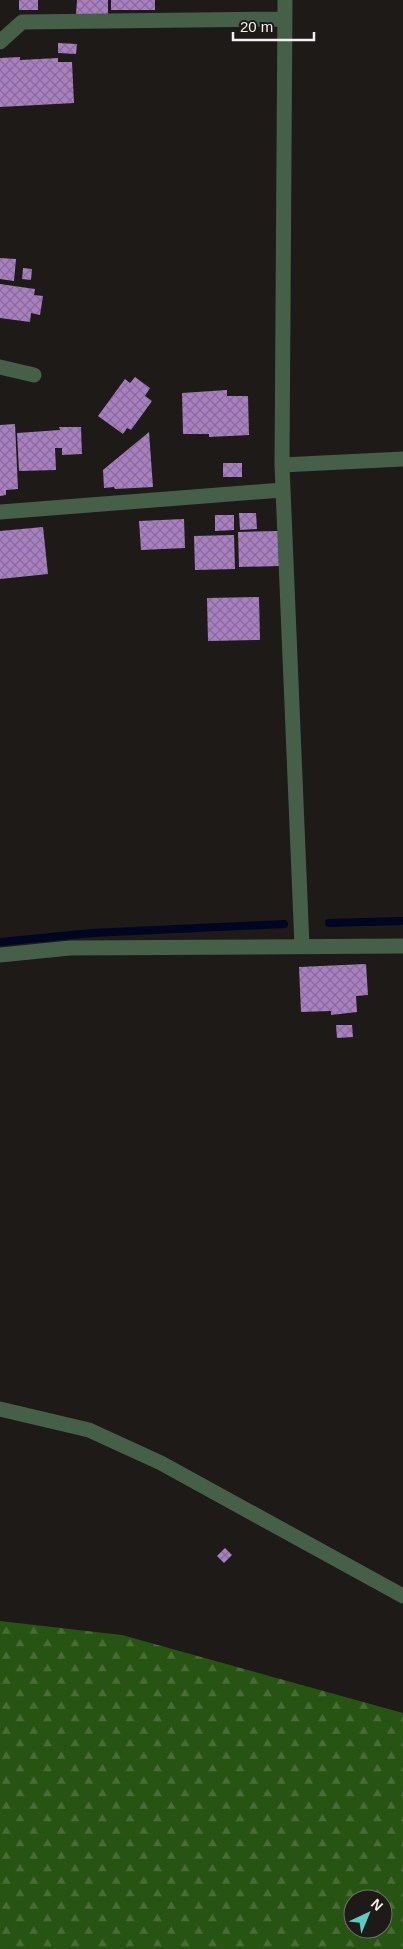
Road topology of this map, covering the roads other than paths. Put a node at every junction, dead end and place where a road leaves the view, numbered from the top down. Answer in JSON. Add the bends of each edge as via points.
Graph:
{"nodes":[{"id":1,"x":284,"y":0,"type":"edge"},
{"id":2,"x":285,"y":19,"type":"junction"},
{"id":3,"x":0,"y":42,"type":"edge"},
{"id":4,"x":0,"y":367,"type":"edge"},
{"id":5,"x":34,"y":375,"type":"dead end"},
{"id":6,"x":403,"y":459,"type":"edge"},
{"id":7,"x":282,"y":465,"type":"junction"},
{"id":8,"x":282,"y":490,"type":"junction"},
{"id":9,"x":0,"y":512,"type":"edge"},
{"id":10,"x":302,"y":946,"type":"junction"},
{"id":11,"x":403,"y":946,"type":"edge"},
{"id":12,"x":0,"y":955,"type":"edge"},
{"id":13,"x":0,"y":1410,"type":"edge"},
{"id":14,"x":403,"y":1596,"type":"edge"}],
"edges":[{"from":1,"to":2,"type":"street"},
{"from":2,"to":3,"type":"street","via":[[22,22]]},
{"from":2,"to":7,"type":"street"},
{"from":4,"to":5,"type":"street"},
{"from":6,"to":7,"type":"street"},
{"from":7,"to":8,"type":"street"},
{"from":8,"to":9,"type":"street"},
{"from":8,"to":10,"type":"street"},
{"from":10,"to":11,"type":"street"},
{"from":10,"to":12,"type":"street","via":[[70,948]]},
{"from":13,"to":14,"type":"street","via":[[89,1430],[161,1463]]}]}
